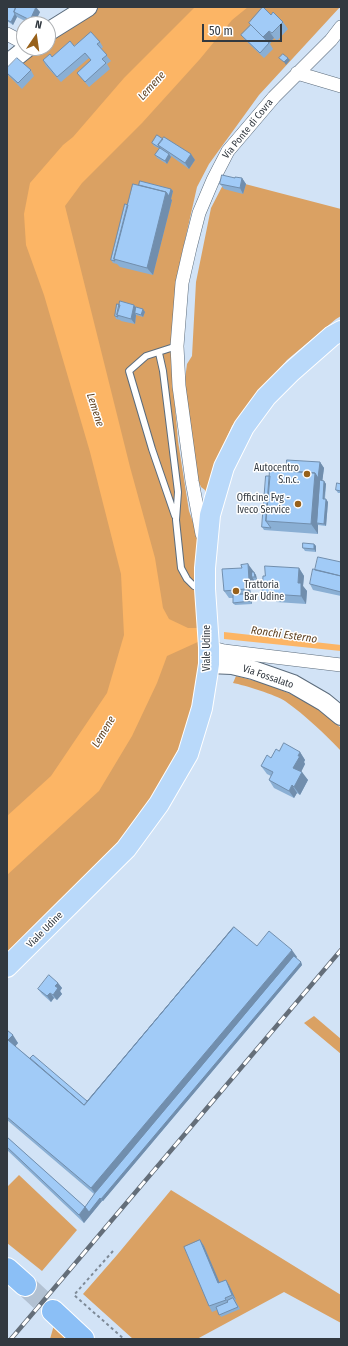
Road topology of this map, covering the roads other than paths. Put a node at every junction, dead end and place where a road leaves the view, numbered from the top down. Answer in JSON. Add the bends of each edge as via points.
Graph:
{"nodes":[{"id":1,"x":88,"y":7,"type":"edge"},
{"id":2,"x":56,"y":27,"type":"edge"},
{"id":3,"x":341,"y":27,"type":"edge"},
{"id":4,"x":7,"y":34,"type":"edge"},
{"id":5,"x":16,"y":39,"type":"edge"},
{"id":6,"x":16,"y":56,"type":"edge"},
{"id":7,"x":7,"y":64,"type":"edge"},
{"id":8,"x":297,"y":73,"type":"junction"},
{"id":9,"x":341,"y":86,"type":"edge"},
{"id":10,"x":341,"y":331,"type":"edge"},
{"id":11,"x":177,"y":346,"type":"junction"},
{"id":12,"x":159,"y":353,"type":"junction"},
{"id":13,"x":176,"y":520,"type":"junction"},
{"id":14,"x":205,"y":568,"type":"junction"},
{"id":15,"x":205,"y":590,"type":"junction"},
{"id":16,"x":209,"y":656,"type":"junction"},
{"id":17,"x":341,"y":665,"type":"edge"},
{"id":18,"x":341,"y":716,"type":"edge"},
{"id":19,"x":7,"y":967,"type":"edge"},
{"id":20,"x":7,"y":1269,"type":"edge"},
{"id":21,"x":25,"y":1285,"type":"tunnel mouth"},
{"id":22,"x":53,"y":1311,"type":"tunnel mouth"},
{"id":23,"x":83,"y":1339,"type":"edge"}],
"edges":[{"from":1,"to":2,"type":"street"},
{"from":3,"to":8,"type":"street","name":"Via Ponte di Covra"},
{"from":4,"to":5,"type":"street"},
{"from":6,"to":7,"type":"street"},
{"from":8,"to":9,"type":"street"},
{"from":8,"to":11,"type":"street","name":"Via Ponte di Covra","via":[[228,151],[213,180],[199,214],[185,269]]},
{"from":10,"to":14,"type":"main road","name":"Viale Udine","via":[[291,372],[266,397],[244,427],[224,466],[210,515]]},
{"from":11,"to":12,"type":"lane"},
{"from":11,"to":14,"type":"street","name":"Via Ponte di Covra","via":[[179,386],[192,481],[201,524]]},
{"from":12,"to":13,"type":"lane","via":[[178,492]]},
{"from":12,"to":13,"type":"lane","via":[[146,356],[130,371]]},
{"from":13,"to":15,"type":"lane","via":[[181,568],[194,586]]},
{"from":14,"to":15,"type":"main road","name":"Viale Udine"},
{"from":15,"to":16,"type":"main road","name":"Viale Udine"},
{"from":16,"to":17,"type":"street","via":[[224,651]]},
{"from":16,"to":18,"type":"street","name":"Via Fossalato","via":[[293,684],[324,702]]},
{"from":16,"to":19,"type":"main road","name":"Viale Udine","via":[[202,708],[188,754],[159,804],[126,849]]},
{"from":20,"to":21,"type":"highway"},
{"from":22,"to":23,"type":"highway"}]}
